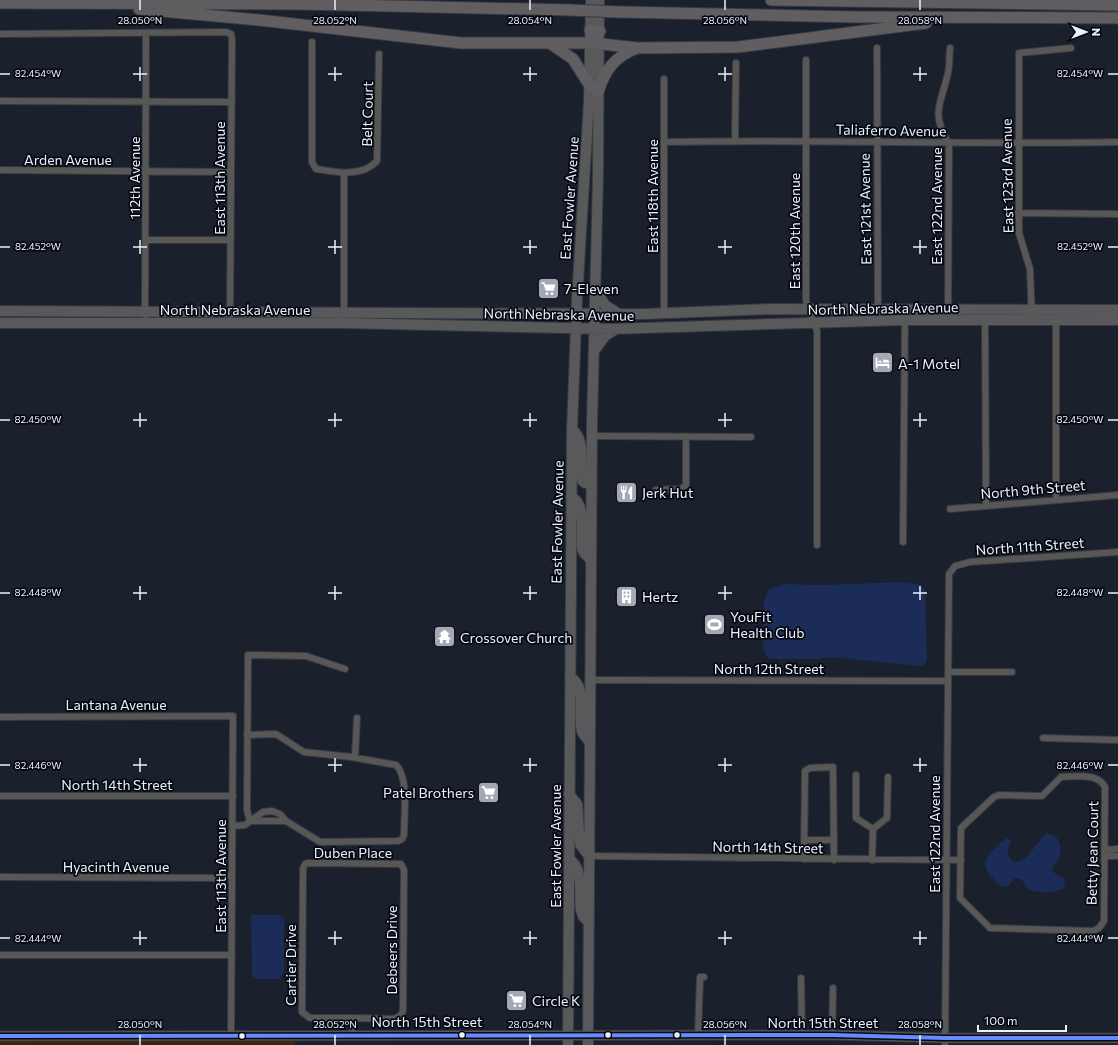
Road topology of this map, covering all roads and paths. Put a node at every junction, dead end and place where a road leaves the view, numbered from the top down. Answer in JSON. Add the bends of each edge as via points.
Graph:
{"nodes":[{"id":1,"x":590,"y":0,"type":"edge"},
{"id":2,"x":599,"y":0,"type":"edge"},
{"id":3,"x":771,"y":0,"type":"edge"},
{"id":4,"x":944,"y":0,"type":"edge"},
{"id":5,"x":0,"y":3,"type":"edge"},
{"id":6,"x":960,"y":3,"type":"junction"},
{"id":7,"x":105,"y":4,"type":"junction"},
{"id":8,"x":1118,"y":5,"type":"edge"},
{"id":9,"x":954,"y":18,"type":"junction"},
{"id":10,"x":1118,"y":18,"type":"edge"},
{"id":11,"x":0,"y":34,"type":"edge"},
{"id":12,"x":146,"y":34,"type":"junction"},
{"id":13,"x":595,"y":38,"type":"junction"},
{"id":14,"x":312,"y":42,"type":"dead end"},
{"id":15,"x":551,"y":44,"type":"junction"},
{"id":16,"x":637,"y":48,"type":"junction"},
{"id":17,"x":876,"y":48,"type":"dead end"},
{"id":18,"x":950,"y":48,"type":"dead end"},
{"id":19,"x":1071,"y":48,"type":"dead end"},
{"id":20,"x":379,"y":54,"type":"dead end"},
{"id":21,"x":806,"y":60,"type":"dead end"},
{"id":22,"x":736,"y":62,"type":"dead end"},
{"id":23,"x":664,"y":79,"type":"dead end"},
{"id":24,"x":594,"y":89,"type":"junction"},
{"id":25,"x":0,"y":101,"type":"edge"},
{"id":26,"x":146,"y":101,"type":"junction"},
{"id":27,"x":232,"y":102,"type":"junction"},
{"id":28,"x":735,"y":140,"type":"junction"},
{"id":29,"x":806,"y":141,"type":"junction"},
{"id":30,"x":876,"y":141,"type":"junction"},
{"id":31,"x":664,"y":142,"type":"junction"},
{"id":32,"x":1118,"y":142,"type":"edge"},
{"id":33,"x":949,"y":144,"type":"junction"},
{"id":34,"x":1018,"y":144,"type":"junction"},
{"id":35,"x":0,"y":170,"type":"edge"},
{"id":36,"x":146,"y":171,"type":"junction"},
{"id":37,"x":231,"y":172,"type":"junction"},
{"id":38,"x":344,"y":174,"type":"junction"},
{"id":39,"x":1018,"y":213,"type":"junction"},
{"id":40,"x":1118,"y":214,"type":"edge"},
{"id":41,"x":146,"y":240,"type":"junction"},
{"id":42,"x":231,"y":240,"type":"junction"},
{"id":43,"x":596,"y":290,"type":"junction"},
{"id":44,"x":808,"y":309,"type":"junction"},
{"id":45,"x":878,"y":309,"type":"junction"},
{"id":46,"x":904,"y":309,"type":"junction"},
{"id":47,"x":948,"y":310,"type":"junction"},
{"id":48,"x":1032,"y":310,"type":"junction"},
{"id":49,"x":1056,"y":310,"type":"junction"},
{"id":50,"x":1118,"y":310,"type":"edge"},
{"id":51,"x":0,"y":311,"type":"edge"},
{"id":52,"x":145,"y":311,"type":"junction"},
{"id":53,"x":235,"y":311,"type":"junction"},
{"id":54,"x":345,"y":312,"type":"junction"},
{"id":55,"x":470,"y":312,"type":"junction"},
{"id":56,"x":664,"y":313,"type":"junction"},
{"id":57,"x":576,"y":314,"type":"junction"},
{"id":58,"x":595,"y":314,"type":"junction"},
{"id":59,"x":619,"y":314,"type":"junction"},
{"id":60,"x":985,"y":315,"type":"junction"},
{"id":61,"x":904,"y":320,"type":"junction"},
{"id":62,"x":948,"y":320,"type":"junction"},
{"id":63,"x":1032,"y":320,"type":"junction"},
{"id":64,"x":1056,"y":320,"type":"junction"},
{"id":65,"x":1118,"y":320,"type":"edge"},
{"id":66,"x":879,"y":321,"type":"junction"},
{"id":67,"x":0,"y":323,"type":"edge"},
{"id":68,"x":145,"y":323,"type":"junction"},
{"id":69,"x":235,"y":323,"type":"junction"},
{"id":70,"x":342,"y":323,"type":"junction"},
{"id":71,"x":814,"y":324,"type":"junction"},
{"id":72,"x":421,"y":326,"type":"junction"},
{"id":73,"x":576,"y":329,"type":"junction"},
{"id":74,"x":594,"y":329,"type":"junction"},
{"id":75,"x":617,"y":329,"type":"junction"},
{"id":76,"x":594,"y":351,"type":"junction"},
{"id":77,"x":572,"y":429,"type":"junction"},
{"id":78,"x":592,"y":436,"type":"junction"},
{"id":79,"x":686,"y":437,"type":"junction"},
{"id":80,"x":751,"y":437,"type":"dead end"},
{"id":81,"x":591,"y":484,"type":"junction"},
{"id":82,"x":656,"y":490,"type":"dead end"},
{"id":83,"x":1118,"y":495,"type":"edge"},
{"id":84,"x":571,"y":497,"type":"junction"},
{"id":85,"x":1056,"y":499,"type":"junction"},
{"id":86,"x":986,"y":505,"type":"junction"},
{"id":87,"x":950,"y":509,"type":"dead end"},
{"id":88,"x":903,"y":542,"type":"dead end"},
{"id":89,"x":817,"y":545,"type":"dead end"},
{"id":90,"x":1118,"y":552,"type":"edge"},
{"id":91,"x":591,"y":560,"type":"junction"},
{"id":92,"x":949,"y":574,"type":"joint"},
{"id":93,"x":345,"y":669,"type":"dead end"},
{"id":94,"x":948,"y":672,"type":"junction"},
{"id":95,"x":1012,"y":672,"type":"dead end"},
{"id":96,"x":570,"y":677,"type":"junction"},
{"id":97,"x":590,"y":680,"type":"junction"},
{"id":98,"x":948,"y":682,"type":"junction"},
{"id":99,"x":233,"y":716,"type":"joint"},
{"id":100,"x":0,"y":717,"type":"edge"},
{"id":101,"x":357,"y":718,"type":"dead end"},
{"id":102,"x":248,"y":735,"type":"junction"},
{"id":103,"x":1043,"y":738,"type":"dead end"},
{"id":104,"x":1118,"y":740,"type":"edge"},
{"id":105,"x":589,"y":741,"type":"junction"},
{"id":106,"x":355,"y":757,"type":"junction"},
{"id":107,"x":856,"y":775,"type":"dead end"},
{"id":108,"x":888,"y":777,"type":"dead end"},
{"id":109,"x":569,"y":794,"type":"junction"},
{"id":110,"x":0,"y":796,"type":"edge"},
{"id":111,"x":233,"y":796,"type":"junction"},
{"id":112,"x":250,"y":821,"type":"junction"},
{"id":113,"x":286,"y":821,"type":"junction"},
{"id":114,"x":232,"y":826,"type":"junction"},
{"id":115,"x":873,"y":829,"type":"junction"},
{"id":116,"x":805,"y":840,"type":"junction"},
{"id":117,"x":834,"y":840,"type":"junction"},
{"id":118,"x":1118,"y":849,"type":"edge"},
{"id":119,"x":1105,"y":853,"type":"junction"},
{"id":120,"x":589,"y":856,"type":"junction"},
{"id":121,"x":1118,"y":856,"type":"edge"},
{"id":122,"x":569,"y":859,"type":"junction"},
{"id":123,"x":804,"y":859,"type":"junction"},
{"id":124,"x":834,"y":860,"type":"junction"},
{"id":125,"x":872,"y":860,"type":"junction"},
{"id":126,"x":946,"y":860,"type":"junction"},
{"id":127,"x":961,"y":860,"type":"junction"},
{"id":128,"x":304,"y":866,"type":"joint"},
{"id":129,"x":402,"y":866,"type":"joint"},
{"id":130,"x":232,"y":875,"type":"junction"},
{"id":131,"x":0,"y":878,"type":"edge"},
{"id":132,"x":589,"y":923,"type":"junction"},
{"id":133,"x":0,"y":955,"type":"edge"},
{"id":134,"x":232,"y":955,"type":"junction"},
{"id":135,"x":704,"y":977,"type":"dead end"},
{"id":136,"x":801,"y":978,"type":"dead end"},
{"id":137,"x":833,"y":988,"type":"dead end"},
{"id":138,"x":352,"y":1018,"type":"junction"},
{"id":139,"x":352,"y":1035,"type":"junction"},
{"id":140,"x":832,"y":1035,"type":"junction"},
{"id":141,"x":0,"y":1036,"type":"edge"},
{"id":142,"x":231,"y":1036,"type":"junction"},
{"id":143,"x":698,"y":1036,"type":"junction"},
{"id":144,"x":802,"y":1036,"type":"junction"},
{"id":145,"x":1118,"y":1038,"type":"edge"},
{"id":146,"x":568,"y":1040,"type":"edge"},
{"id":147,"x":588,"y":1040,"type":"edge"},
{"id":148,"x":945,"y":1042,"type":"edge"}],
"edges":[{"from":1,"to":13,"type":"main road","name":"East Fowler Avenue"},
{"from":2,"to":13,"type":"main road","name":"East Fowler Avenue"},
{"from":3,"to":6,"type":"highway"},
{"from":4,"to":6,"type":"highway"},
{"from":5,"to":7,"type":"highway"},
{"from":6,"to":8,"type":"highway"},
{"from":7,"to":9,"type":"highway","bridge":true,"via":[[300,4]]},
{"from":7,"to":15,"type":"highway","via":[[159,12],[259,20],[461,43]]},
{"from":9,"to":10,"type":"highway"},
{"from":9,"to":16,"type":"highway","via":[[749,46],[704,49]]},
{"from":11,"to":12,"type":"street"},
{"from":12,"to":26,"type":"street","name":"112th Avenue"},
{"from":12,"to":27,"type":"street","name":"East 113th Avenue","via":[[231,34]]},
{"from":13,"to":15,"type":"highway"},
{"from":13,"to":16,"type":"highway"},
{"from":13,"to":24,"type":"main road","name":"East Fowler Avenue"},
{"from":14,"to":38,"type":"street","via":[[312,162],[316,169]]},
{"from":15,"to":24,"type":"highway","via":[[573,59]]},
{"from":16,"to":24,"type":"highway","via":[[623,54],[612,63]]},
{"from":17,"to":30,"type":"street","name":"East 121st Avenue"},
{"from":18,"to":33,"type":"street","name":"East 122nd Avenue","via":[[948,72],[937,114],[941,130]]},
{"from":19,"to":34,"type":"street","name":"East 123rd Avenue","via":[[1019,53]]},
{"from":20,"to":38,"type":"street","name":"Belt Court","via":[[377,161],[367,169]]},
{"from":21,"to":29,"type":"street","name":"East 120th Avenue"},
{"from":22,"to":28,"type":"street"},
{"from":23,"to":31,"type":"street","name":"East 118th Avenue"},
{"from":24,"to":43,"type":"main road","name":"East Fowler Avenue"},
{"from":24,"to":57,"type":"main road","name":"East Fowler Avenue"},
{"from":25,"to":26,"type":"street"},
{"from":26,"to":27,"type":"street"},
{"from":26,"to":36,"type":"street","name":"112th Avenue"},
{"from":27,"to":37,"type":"street","name":"East 113th Avenue"},
{"from":28,"to":29,"type":"street","name":"Taliaferro Avenue"},
{"from":28,"to":31,"type":"street","name":"Taliaferro Avenue"},
{"from":29,"to":30,"type":"street","name":"Taliaferro Avenue"},
{"from":29,"to":44,"type":"street","name":"East 120th Avenue"},
{"from":30,"to":33,"type":"street","name":"Taliaferro Avenue"},
{"from":30,"to":45,"type":"street","name":"East 121st Avenue"},
{"from":31,"to":56,"type":"street","name":"East 118th Avenue"},
{"from":32,"to":34,"type":"street","name":"Taliaferro Avenue"},
{"from":33,"to":34,"type":"street","name":"Taliaferro Avenue"},
{"from":33,"to":47,"type":"street","name":"East 122nd Avenue"},
{"from":34,"to":39,"type":"street","name":"East 123rd Avenue"},
{"from":35,"to":36,"type":"street","name":"Arden Avenue"},
{"from":36,"to":37,"type":"street","name":"Arden Avenue"},
{"from":36,"to":41,"type":"street","name":"112th Avenue"},
{"from":37,"to":42,"type":"street","name":"East 113th Avenue"},
{"from":38,"to":54,"type":"street"},
{"from":39,"to":40,"type":"street"},
{"from":39,"to":48,"type":"street","name":"East 123rd Avenue","via":[[1020,238],[1030,269]]},
{"from":41,"to":42,"type":"street"},
{"from":41,"to":52,"type":"street","name":"112th Avenue"},
{"from":42,"to":53,"type":"street","name":"East 113th Avenue"},
{"from":43,"to":58,"type":"main road","name":"East Fowler Avenue"},
{"from":43,"to":59,"type":"main road","via":[[605,305]]},
{"from":44,"to":45,"type":"main road","name":"North Nebraska Avenue"},
{"from":44,"to":56,"type":"main road","name":"North Nebraska Avenue"},
{"from":44,"to":71,"type":"street","name":"East 120th Avenue"},
{"from":45,"to":46,"type":"main road","name":"North Nebraska Avenue"},
{"from":45,"to":66,"type":"street","name":"East 121st Avenue"},
{"from":46,"to":47,"type":"main road","name":"North Nebraska Avenue"},
{"from":46,"to":61,"type":"street"},
{"from":47,"to":60,"type":"main road","name":"North Nebraska Avenue"},
{"from":47,"to":62,"type":"street","name":"East 122nd Avenue"},
{"from":48,"to":49,"type":"main road","name":"North Nebraska Avenue"},
{"from":48,"to":60,"type":"main road","name":"North Nebraska Avenue"},
{"from":48,"to":63,"type":"street","name":"East 123rd Avenue"},
{"from":49,"to":50,"type":"main road","name":"North Nebraska Avenue"},
{"from":49,"to":64,"type":"street"},
{"from":51,"to":52,"type":"main road","name":"North Nebraska Avenue"},
{"from":52,"to":53,"type":"main road","name":"North Nebraska Avenue"},
{"from":52,"to":68,"type":"street","name":"112th Avenue"},
{"from":53,"to":54,"type":"main road","name":"North Nebraska Avenue"},
{"from":53,"to":69,"type":"main road"},
{"from":54,"to":55,"type":"main road","name":"North Nebraska Avenue"},
{"from":54,"to":70,"type":"street"},
{"from":55,"to":57,"type":"main road","name":"North Nebraska Avenue"},
{"from":55,"to":72,"type":"main road","via":[[463,318],[444,319]]},
{"from":56,"to":59,"type":"main road","name":"North Nebraska Avenue"},
{"from":57,"to":58,"type":"main road","name":"North Nebraska Avenue"},
{"from":57,"to":73,"type":"main road","name":"East Fowler Avenue"},
{"from":58,"to":59,"type":"main road","name":"North Nebraska Avenue"},
{"from":58,"to":74,"type":"main road","name":"East Fowler Avenue"},
{"from":60,"to":62,"type":"main road","name":"North Nebraska Avenue"},
{"from":60,"to":63,"type":"main road","name":"North Nebraska Avenue"},
{"from":60,"to":86,"type":"street"},
{"from":61,"to":62,"type":"main road","name":"North Nebraska Avenue"},
{"from":61,"to":66,"type":"main road","name":"North Nebraska Avenue"},
{"from":61,"to":88,"type":"street"},
{"from":63,"to":64,"type":"main road","name":"North Nebraska Avenue"},
{"from":64,"to":65,"type":"main road","name":"North Nebraska Avenue"},
{"from":64,"to":85,"type":"street"},
{"from":66,"to":71,"type":"main road","name":"North Nebraska Avenue"},
{"from":67,"to":68,"type":"main road","name":"North Nebraska Avenue"},
{"from":68,"to":69,"type":"main road","name":"North Nebraska Avenue"},
{"from":69,"to":70,"type":"main road","name":"North Nebraska Avenue"},
{"from":70,"to":72,"type":"main road","name":"North Nebraska Avenue"},
{"from":71,"to":75,"type":"main road","name":"North Nebraska Avenue"},
{"from":71,"to":89,"type":"street","name":"East 120th Avenue","via":[[817,331]]},
{"from":72,"to":73,"type":"main road","name":"North Nebraska Avenue"},
{"from":73,"to":74,"type":"main road","name":"North Nebraska Avenue"},
{"from":73,"to":77,"type":"main road","name":"East Fowler Avenue"},
{"from":74,"to":75,"type":"main road","name":"North Nebraska Avenue"},
{"from":74,"to":76,"type":"main road","name":"East Fowler Avenue"},
{"from":75,"to":76,"type":"main road","via":[[605,336]]},
{"from":76,"to":78,"type":"main road","name":"East Fowler Avenue"},
{"from":77,"to":81,"type":"main road","via":[[580,441],[582,480]]},
{"from":77,"to":84,"type":"main road","name":"East Fowler Avenue"},
{"from":78,"to":79,"type":"street"},
{"from":78,"to":81,"type":"main road","name":"East Fowler Avenue"},
{"from":79,"to":80,"type":"street"},
{"from":79,"to":82,"type":"street","via":[[686,485],[681,489]]},
{"from":81,"to":91,"type":"main road","name":"East Fowler Avenue"},
{"from":83,"to":85,"type":"street","name":"North 9th Street"},
{"from":84,"to":91,"type":"main road","via":[[577,500],[581,507],[582,548]]},
{"from":84,"to":96,"type":"main road","name":"East Fowler Avenue"},
{"from":85,"to":86,"type":"street","name":"North 9th Street"},
{"from":86,"to":87,"type":"street","name":"North 9th Street"},
{"from":90,"to":92,"type":"street","name":"North 11th Street","via":[[970,562],[955,566]]},
{"from":91,"to":97,"type":"main road","name":"East Fowler Avenue"},
{"from":92,"to":94,"type":"street","name":"East 122nd Avenue"},
{"from":93,"to":102,"type":"street","via":[[306,656],[248,655]]},
{"from":94,"to":95,"type":"street"},
{"from":94,"to":98,"type":"street","name":"East 122nd Avenue"},
{"from":96,"to":105,"type":"main road","via":[[575,679],[579,686],[582,732]]},
{"from":96,"to":109,"type":"main road","name":"East Fowler Avenue"},
{"from":97,"to":98,"type":"street","name":"North 12th Street"},
{"from":97,"to":105,"type":"main road","name":"East Fowler Avenue"},
{"from":98,"to":126,"type":"street","name":"East 122nd Avenue"},
{"from":99,"to":100,"type":"street","name":"Lantana Avenue"},
{"from":99,"to":111,"type":"street","name":"East 113th Avenue"},
{"from":101,"to":106,"type":"street"},
{"from":102,"to":106,"type":"street","via":[[276,734],[302,752]]},
{"from":102,"to":112,"type":"street","via":[[247,810]]},
{"from":103,"to":104,"type":"street"},
{"from":105,"to":120,"type":"main road","name":"East Fowler Avenue"},
{"from":106,"to":113,"type":"street","via":[[394,764],[400,770],[404,799],[402,839],[320,842]]},
{"from":107,"to":115,"type":"street","via":[[856,818]]},
{"from":108,"to":115,"type":"street","via":[[887,818]]},
{"from":109,"to":120,"type":"main road","via":[[577,804],[580,844]]},
{"from":109,"to":122,"type":"main road","name":"East Fowler Avenue"},
{"from":110,"to":111,"type":"street","name":"North 14th Street"},
{"from":111,"to":114,"type":"street","name":"East 113th Avenue"},
{"from":112,"to":113,"type":"street"},
{"from":112,"to":113,"type":"street","via":[[269,811],[280,814]]},
{"from":112,"to":114,"type":"street","via":[[242,826]]},
{"from":114,"to":130,"type":"street","name":"East 113th Avenue"},
{"from":115,"to":125,"type":"street"},
{"from":116,"to":117,"type":"street"},
{"from":116,"to":117,"type":"street","via":[[805,771],[810,768],[833,767]]},
{"from":116,"to":123,"type":"street"},
{"from":117,"to":124,"type":"street"},
{"from":118,"to":119,"type":"street"},
{"from":119,"to":121,"type":"street"},
{"from":119,"to":127,"type":"street","name":"Betty Jean Court","via":[[1105,787],[1101,780],[1095,777],[1061,778],[1042,796],[994,797],[961,828]]},
{"from":119,"to":127,"type":"street","name":"Betty Jean Court","via":[[1104,921],[1093,931],[990,928],[960,898]]},
{"from":120,"to":123,"type":"street","name":"North 14th Street"},
{"from":120,"to":132,"type":"main road","name":"East Fowler Avenue"},
{"from":122,"to":132,"type":"main road","via":[[579,871],[581,910]]},
{"from":122,"to":146,"type":"main road","name":"East Fowler Avenue"},
{"from":123,"to":124,"type":"street","name":"North 14th Street"},
{"from":124,"to":125,"type":"street","name":"North 14th Street"},
{"from":125,"to":126,"type":"street","name":"North 14th Street"},
{"from":126,"to":127,"type":"street"},
{"from":126,"to":148,"type":"street","name":"East 122nd Avenue"},
{"from":128,"to":129,"type":"street","name":"Duben Place","via":[[316,863]]},
{"from":128,"to":138,"type":"street","name":"Cartier Drive","via":[[302,1012],[310,1018]]},
{"from":129,"to":138,"type":"street","name":"Debeers Drive","via":[[402,1014],[394,1019]]},
{"from":130,"to":131,"type":"street","name":"Hyacinth Avenue","via":[[222,878]]},
{"from":130,"to":134,"type":"street","name":"East 113th Avenue"},
{"from":132,"to":147,"type":"main road","name":"East Fowler Avenue"},
{"from":133,"to":134,"type":"street"},
{"from":134,"to":142,"type":"street","name":"East 113th Avenue"},
{"from":135,"to":143,"type":"street","via":[[700,977]]},
{"from":136,"to":144,"type":"street"},
{"from":137,"to":140,"type":"street"},
{"from":138,"to":139,"type":"street"},
{"from":139,"to":142,"type":"street","name":"North 15th Street"},
{"from":139,"to":146,"type":"street","name":"North 15th Street"},
{"from":140,"to":144,"type":"street","name":"North 15th Street"},
{"from":140,"to":148,"type":"street","name":"North 15th Street"},
{"from":141,"to":142,"type":"street","name":"North 15th Street"},
{"from":143,"to":144,"type":"street","name":"North 15th Street"},
{"from":143,"to":147,"type":"street","name":"North 15th Street"},
{"from":145,"to":148,"type":"street","name":"North 15th Street"},
{"from":146,"to":147,"type":"street","name":"North 15th Street"}]}
